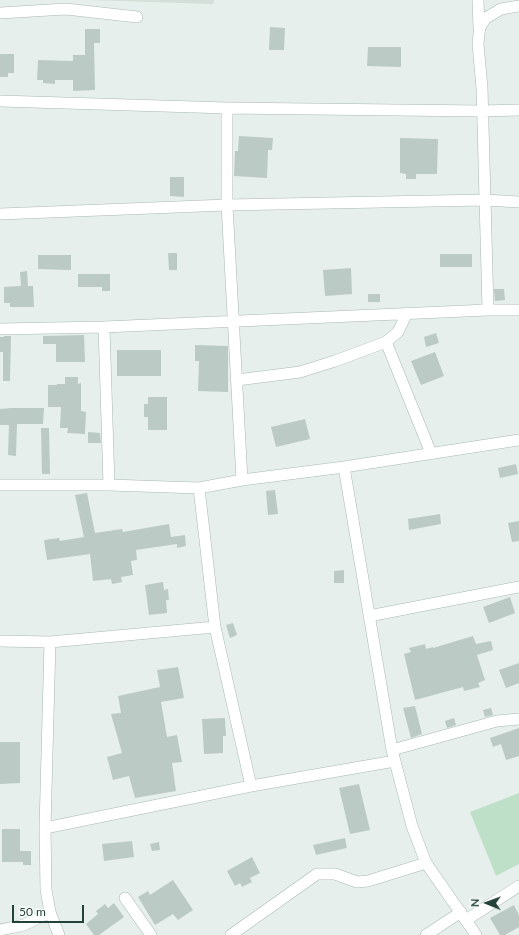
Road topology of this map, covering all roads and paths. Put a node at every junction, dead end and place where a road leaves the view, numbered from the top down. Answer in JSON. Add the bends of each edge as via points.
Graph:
{"nodes":[{"id":1,"x":478,"y":0,"type":"edge"},
{"id":2,"x":519,"y":6,"type":"edge"},
{"id":3,"x":0,"y":13,"type":"edge"},
{"id":4,"x":138,"y":18,"type":"dead end"},
{"id":5,"x":479,"y":31,"type":"junction"},
{"id":6,"x":0,"y":101,"type":"edge"},
{"id":7,"x":227,"y":108,"type":"junction"},
{"id":8,"x":519,"y":110,"type":"edge"},
{"id":9,"x":482,"y":111,"type":"junction"},
{"id":10,"x":485,"y":200,"type":"junction"},
{"id":11,"x":519,"y":202,"type":"edge"},
{"id":12,"x":227,"y":205,"type":"junction"},
{"id":13,"x":0,"y":214,"type":"edge"},
{"id":14,"x":488,"y":310,"type":"junction"},
{"id":15,"x":519,"y":310,"type":"edge"},
{"id":16,"x":406,"y":313,"type":"junction"},
{"id":17,"x":233,"y":321,"type":"junction"},
{"id":18,"x":104,"y":327,"type":"junction"},
{"id":19,"x":0,"y":330,"type":"edge"},
{"id":20,"x":386,"y":342,"type":"junction"},
{"id":21,"x":237,"y":380,"type":"junction"},
{"id":22,"x":519,"y":440,"type":"edge"},
{"id":23,"x":431,"y":453,"type":"junction"},
{"id":24,"x":344,"y":467,"type":"junction"},
{"id":25,"x":242,"y":480,"type":"junction"},
{"id":26,"x":0,"y":485,"type":"edge"},
{"id":27,"x":109,"y":485,"type":"junction"},
{"id":28,"x":199,"y":488,"type":"junction"},
{"id":29,"x":519,"y":587,"type":"edge"},
{"id":30,"x":369,"y":616,"type":"junction"},
{"id":31,"x":215,"y":627,"type":"junction"},
{"id":32,"x":0,"y":641,"type":"edge"},
{"id":33,"x":50,"y":642,"type":"junction"},
{"id":34,"x":519,"y":719,"type":"edge"},
{"id":35,"x":392,"y":750,"type":"junction"},
{"id":36,"x":395,"y":761,"type":"junction"},
{"id":37,"x":252,"y":786,"type":"junction"},
{"id":38,"x":46,"y":828,"type":"junction"},
{"id":39,"x":426,"y":863,"type":"junction"},
{"id":40,"x":519,"y":886,"type":"edge"},
{"id":41,"x":126,"y":898,"type":"dead end"},
{"id":42,"x":50,"y":912,"type":"junction"},
{"id":43,"x":463,"y":916,"type":"junction"},
{"id":44,"x":0,"y":930,"type":"edge"},
{"id":45,"x":59,"y":935,"type":"edge"},
{"id":46,"x":151,"y":935,"type":"edge"},
{"id":47,"x":231,"y":935,"type":"edge"},
{"id":48,"x":426,"y":935,"type":"edge"},
{"id":49,"x":476,"y":935,"type":"edge"}],
"edges":[{"from":1,"to":5,"type":"street"},
{"from":2,"to":5,"type":"street","via":[[501,9],[490,15]]},
{"from":3,"to":4,"type":"street","via":[[66,9]]},
{"from":5,"to":9,"type":"street"},
{"from":6,"to":7,"type":"street"},
{"from":7,"to":9,"type":"street"},
{"from":7,"to":12,"type":"street"},
{"from":8,"to":9,"type":"street"},
{"from":9,"to":10,"type":"street"},
{"from":10,"to":11,"type":"street"},
{"from":10,"to":12,"type":"street"},
{"from":10,"to":14,"type":"street"},
{"from":12,"to":13,"type":"street"},
{"from":12,"to":17,"type":"street"},
{"from":14,"to":15,"type":"street"},
{"from":14,"to":16,"type":"street"},
{"from":16,"to":17,"type":"street"},
{"from":16,"to":20,"type":"street","via":[[398,332]]},
{"from":17,"to":18,"type":"street"},
{"from":17,"to":21,"type":"street"},
{"from":18,"to":19,"type":"street"},
{"from":18,"to":27,"type":"street"},
{"from":20,"to":21,"type":"street","via":[[300,372]]},
{"from":20,"to":23,"type":"street"},
{"from":21,"to":25,"type":"street"},
{"from":22,"to":23,"type":"street"},
{"from":23,"to":24,"type":"street"},
{"from":24,"to":25,"type":"street"},
{"from":24,"to":30,"type":"street"},
{"from":25,"to":28,"type":"street"},
{"from":26,"to":27,"type":"street"},
{"from":27,"to":28,"type":"street"},
{"from":28,"to":31,"type":"street"},
{"from":29,"to":30,"type":"street"},
{"from":30,"to":35,"type":"street"},
{"from":31,"to":33,"type":"street"},
{"from":31,"to":37,"type":"street"},
{"from":32,"to":33,"type":"street"},
{"from":33,"to":38,"type":"street"},
{"from":34,"to":35,"type":"street","via":[[497,721]]},
{"from":35,"to":36,"type":"street"},
{"from":36,"to":37,"type":"street"},
{"from":36,"to":39,"type":"street","via":[[412,826]]},
{"from":37,"to":38,"type":"street"},
{"from":38,"to":42,"type":"street","via":[[46,890]]},
{"from":39,"to":43,"type":"street"},
{"from":39,"to":47,"type":"street","via":[[368,881],[357,882],[334,874],[317,874]]},
{"from":40,"to":43,"type":"street"},
{"from":41,"to":46,"type":"street"},
{"from":42,"to":44,"type":"street","via":[[24,925]]},
{"from":42,"to":45,"type":"street"},
{"from":43,"to":48,"type":"street"},
{"from":43,"to":49,"type":"street"}]}
